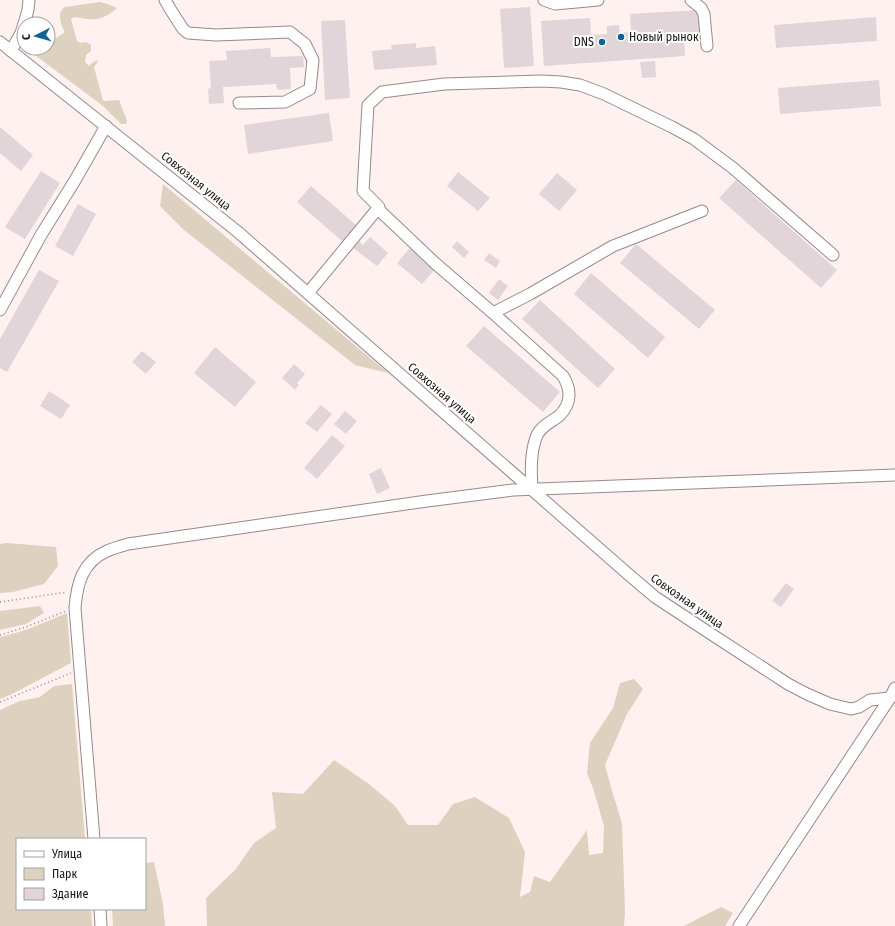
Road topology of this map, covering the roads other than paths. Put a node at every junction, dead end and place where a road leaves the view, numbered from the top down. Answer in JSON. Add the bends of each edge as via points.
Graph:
{"nodes":[{"id":1,"x":29,"y":0,"type":"edge"},
{"id":2,"x":165,"y":0,"type":"edge"},
{"id":3,"x":544,"y":0,"type":"edge"},
{"id":4,"x":598,"y":0,"type":"edge"},
{"id":5,"x":691,"y":0,"type":"edge"},
{"id":6,"x":26,"y":16,"type":"edge"},
{"id":7,"x":0,"y":42,"type":"edge"},
{"id":8,"x":16,"y":42,"type":"edge"},
{"id":9,"x":707,"y":46,"type":"dead end"},
{"id":10,"x":11,"y":51,"type":"junction"},
{"id":11,"x":239,"y":103,"type":"dead end"},
{"id":12,"x":106,"y":126,"type":"junction"},
{"id":13,"x":378,"y":209,"type":"junction"},
{"id":14,"x":702,"y":211,"type":"dead end"},
{"id":15,"x":833,"y":255,"type":"dead end"},
{"id":16,"x":308,"y":292,"type":"junction"},
{"id":17,"x":0,"y":310,"type":"edge"},
{"id":18,"x":492,"y":313,"type":"junction"},
{"id":19,"x":895,"y":475,"type":"edge"},
{"id":20,"x":532,"y":490,"type":"junction"},
{"id":21,"x":895,"y":688,"type":"edge"},
{"id":22,"x":890,"y":698,"type":"junction"},
{"id":23,"x":94,"y":838,"type":"edge"},
{"id":24,"x":100,"y":910,"type":"edge"},
{"id":25,"x":101,"y":926,"type":"edge"},
{"id":26,"x":739,"y":926,"type":"edge"}],
"edges":[{"from":1,"to":6,"type":"street"},
{"from":2,"to":11,"type":"street","via":[[188,33],[216,35],[290,32],[305,44],[313,60],[310,89],[285,102]]},
{"from":3,"to":4,"type":"street","via":[[555,4]]},
{"from":5,"to":9,"type":"street","via":[[702,8]]},
{"from":7,"to":10,"type":"street","name":"Совхозная улица"},
{"from":8,"to":10,"type":"street"},
{"from":10,"to":12,"type":"street","name":"Совхозная улица"},
{"from":12,"to":16,"type":"street","name":"Совхозная улица"},
{"from":12,"to":17,"type":"street"},
{"from":13,"to":15,"type":"street","via":[[379,207],[364,191],[368,106],[382,92],[444,84],[562,82],[580,85],[604,94],[694,139],[733,168]]},
{"from":13,"to":16,"type":"street"},
{"from":13,"to":18,"type":"street"},
{"from":14,"to":18,"type":"street","via":[[613,246]]},
{"from":16,"to":20,"type":"street","name":"Совхозная улица"},
{"from":18,"to":20,"type":"street","via":[[563,376],[569,389],[569,398],[560,415],[540,429],[537,436],[531,473]]},
{"from":19,"to":20,"type":"street"},
{"from":20,"to":22,"type":"street","name":"Совхозная улица","via":[[655,597],[788,684],[841,707],[860,707],[870,700]]},
{"from":20,"to":23,"type":"street","via":[[462,496],[128,544],[107,551],[94,559],[82,572],[75,608]]},
{"from":21,"to":22,"type":"street"},
{"from":22,"to":26,"type":"street"},
{"from":24,"to":25,"type":"street"}]}
